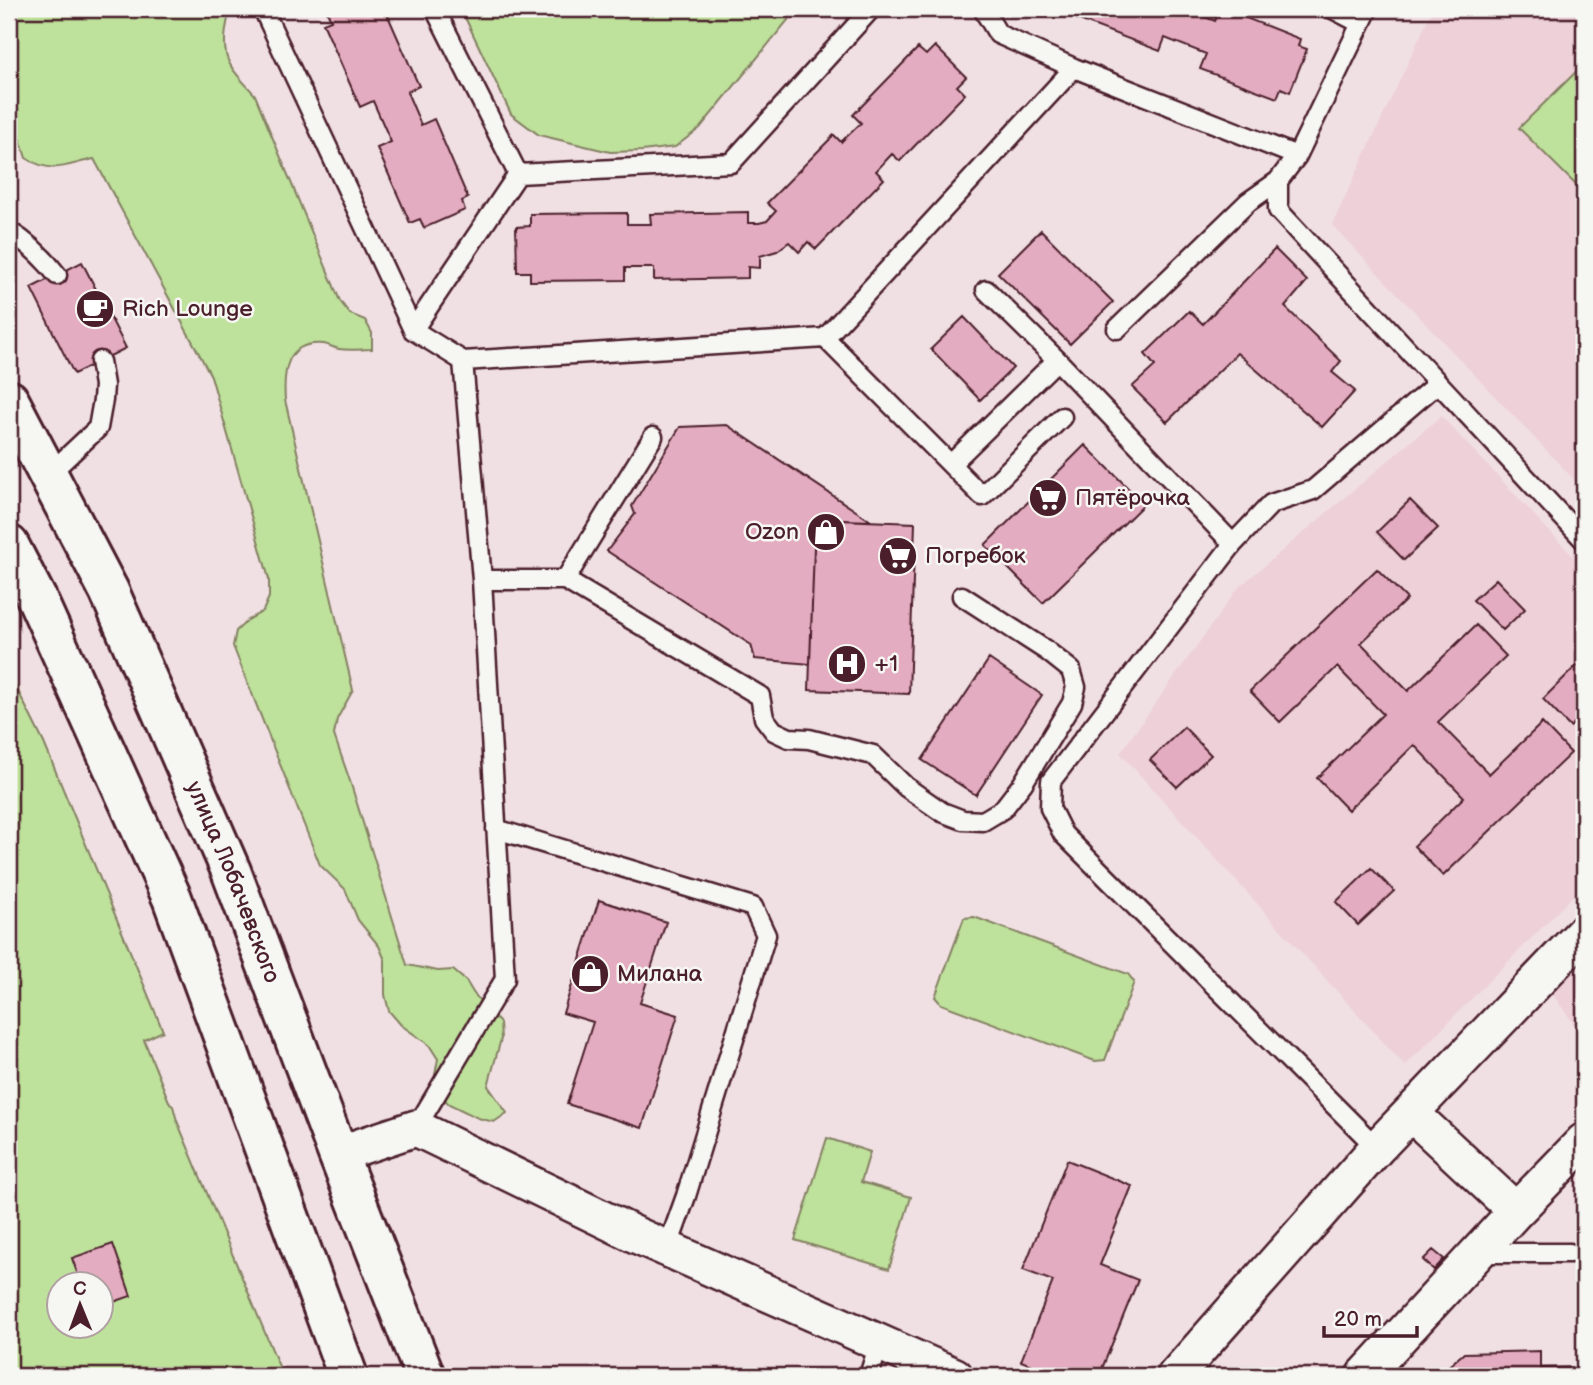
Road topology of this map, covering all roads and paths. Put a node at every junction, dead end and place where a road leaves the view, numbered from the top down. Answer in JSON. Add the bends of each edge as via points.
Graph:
{"nodes":[{"id":1,"x":263,"y":9,"type":"edge"},
{"id":2,"x":435,"y":9,"type":"edge"},
{"id":3,"x":871,"y":9,"type":"edge"},
{"id":4,"x":983,"y":9,"type":"edge"},
{"id":5,"x":1332,"y":9,"type":"edge"},
{"id":6,"x":1364,"y":16,"type":"edge"},
{"id":7,"x":1074,"y":68,"type":"junction"},
{"id":8,"x":1297,"y":156,"type":"junction"},
{"id":9,"x":518,"y":174,"type":"junction"},
{"id":10,"x":1278,"y":181,"type":"junction"},
{"id":11,"x":9,"y":231,"type":"edge"},
{"id":12,"x":57,"y":275,"type":"dead end"},
{"id":13,"x":986,"y":290,"type":"dead end"},
{"id":14,"x":1117,"y":329,"type":"dead end"},
{"id":15,"x":413,"y":331,"type":"junction"},
{"id":16,"x":825,"y":338,"type":"junction"},
{"id":17,"x":100,"y":360,"type":"dead end"},
{"id":18,"x":1057,"y":360,"type":"junction"},
{"id":19,"x":463,"y":361,"type":"junction"},
{"id":20,"x":1438,"y":383,"type":"junction"},
{"id":21,"x":9,"y":400,"type":"edge"},
{"id":22,"x":1062,"y":417,"type":"dead end"},
{"id":23,"x":653,"y":437,"type":"dead end"},
{"id":24,"x":951,"y":464,"type":"junction"},
{"id":25,"x":48,"y":475,"type":"junction"},
{"id":26,"x":1584,"y":540,"type":"edge"},
{"id":27,"x":1233,"y":544,"type":"junction"},
{"id":28,"x":9,"y":545,"type":"edge"},
{"id":29,"x":482,"y":580,"type":"junction"},
{"id":30,"x":565,"y":580,"type":"junction"},
{"id":31,"x":962,"y":596,"type":"dead end"},
{"id":32,"x":496,"y":829,"type":"junction"},
{"id":33,"x":1584,"y":932,"type":"edge"},
{"id":34,"x":1411,"y":1113,"type":"junction"},
{"id":35,"x":416,"y":1128,"type":"junction"},
{"id":36,"x":1584,"y":1141,"type":"edge"},
{"id":37,"x":1377,"y":1148,"type":"junction"},
{"id":38,"x":338,"y":1154,"type":"junction"},
{"id":39,"x":1516,"y":1211,"type":"junction"},
{"id":40,"x":667,"y":1249,"type":"junction"},
{"id":41,"x":1478,"y":1253,"type":"junction"},
{"id":42,"x":1570,"y":1254,"type":"dead end"},
{"id":43,"x":879,"y":1343,"type":"junction"},
{"id":44,"x":348,"y":1376,"type":"edge"},
{"id":45,"x":425,"y":1376,"type":"edge"},
{"id":46,"x":869,"y":1376,"type":"edge"},
{"id":47,"x":955,"y":1376,"type":"edge"},
{"id":48,"x":1175,"y":1376,"type":"edge"},
{"id":49,"x":1364,"y":1376,"type":"edge"}],
"edges":[{"from":1,"to":15,"type":"lane"},
{"from":2,"to":9,"type":"lane"},
{"from":3,"to":9,"type":"lane","via":[[731,163]]},
{"from":4,"to":7,"type":"lane","via":[[998,34]]},
{"from":5,"to":6,"type":"lane"},
{"from":6,"to":8,"type":"lane"},
{"from":7,"to":8,"type":"lane"},
{"from":7,"to":16,"type":"lane"},
{"from":8,"to":10,"type":"lane"},
{"from":9,"to":15,"type":"lane"},
{"from":10,"to":14,"type":"lane","via":[[1248,202]]},
{"from":10,"to":20,"type":"lane","via":[[1278,210]]},
{"from":11,"to":12,"type":"lane","via":[[29,244]]},
{"from":13,"to":18,"type":"lane"},
{"from":15,"to":19,"type":"lane"},
{"from":16,"to":19,"type":"lane"},
{"from":16,"to":24,"type":"lane"},
{"from":17,"to":25,"type":"lane","via":[[104,385],[98,428]]},
{"from":18,"to":24,"type":"lane"},
{"from":18,"to":27,"type":"lane"},
{"from":19,"to":29,"type":"lane"},
{"from":20,"to":26,"type":"lane"},
{"from":20,"to":27,"type":"lane","via":[[1313,490],[1270,504]]},
{"from":21,"to":25,"type":"main road","name":"улица Лобачевского"},
{"from":22,"to":24,"type":"lane","via":[[982,496]]},
{"from":23,"to":30,"type":"lane"},
{"from":25,"to":38,"type":"main road","name":"улица Лобачевского","via":[[109,591],[231,871]]},
{"from":27,"to":37,"type":"lane","via":[[1051,781],[1050,808],[1062,834]]},
{"from":28,"to":44,"type":"main road","via":[[172,898]]},
{"from":29,"to":30,"type":"lane"},
{"from":29,"to":32,"type":"lane"},
{"from":30,"to":31,"type":"lane","via":[[760,696],[764,718],[774,731],[873,755],[906,787],[942,812],[983,821],[1003,810],[1023,783],[1072,703],[1076,687],[1071,670]]},
{"from":32,"to":35,"type":"lane","via":[[505,979]]},
{"from":32,"to":40,"type":"lane","via":[[753,907],[766,935]]},
{"from":33,"to":34,"type":"street"},
{"from":34,"to":37,"type":"street"},
{"from":34,"to":39,"type":"street"},
{"from":35,"to":38,"type":"street"},
{"from":35,"to":40,"type":"street"},
{"from":36,"to":39,"type":"street"},
{"from":37,"to":48,"type":"street"},
{"from":38,"to":45,"type":"main road","name":"улица Лобачевского"},
{"from":39,"to":41,"type":"street"},
{"from":40,"to":43,"type":"street"},
{"from":41,"to":42,"type":"lane"},
{"from":41,"to":49,"type":"street"},
{"from":43,"to":46,"type":"lane"},
{"from":43,"to":47,"type":"street"}]}
